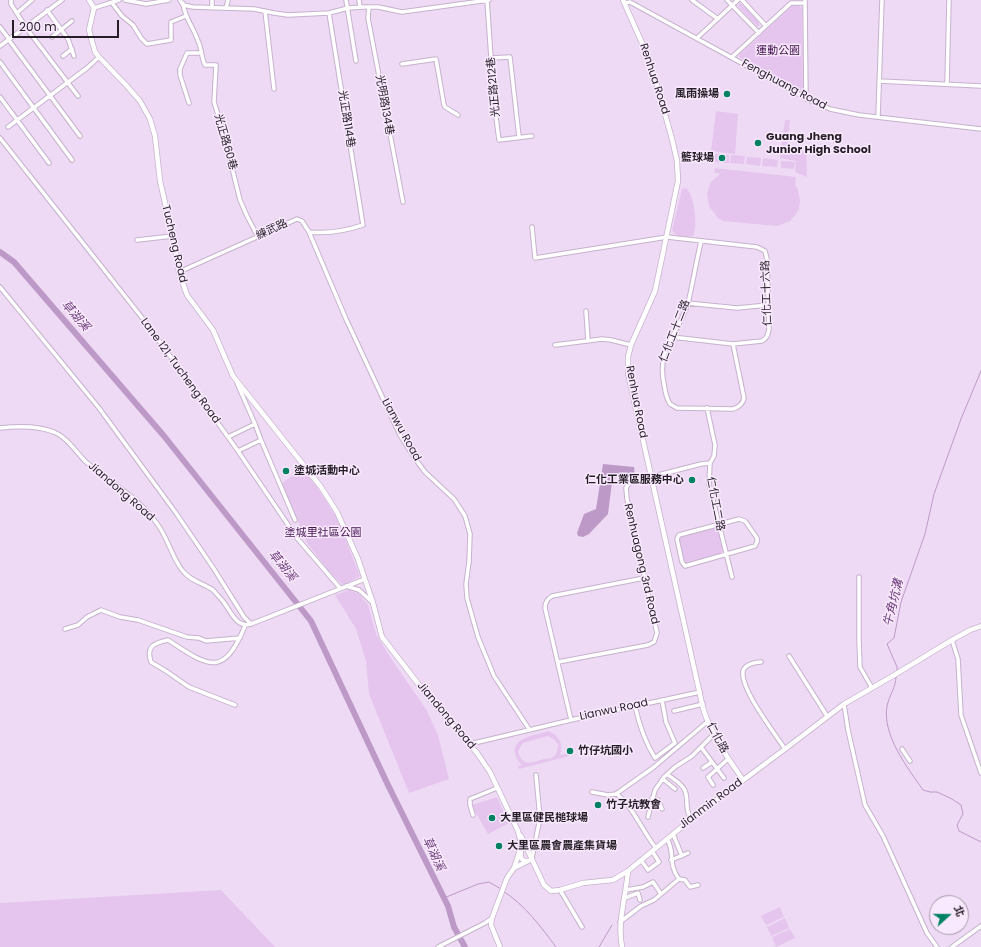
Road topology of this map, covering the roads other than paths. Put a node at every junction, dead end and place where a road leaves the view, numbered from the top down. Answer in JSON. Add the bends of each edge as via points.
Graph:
{"nodes":[{"id":1,"x":11,"y":0,"type":"edge"},
{"id":2,"x":32,"y":0,"type":"edge"},
{"id":3,"x":60,"y":0,"type":"edge"},
{"id":4,"x":89,"y":0,"type":"edge"},
{"id":5,"x":119,"y":0,"type":"edge"},
{"id":6,"x":125,"y":0,"type":"edge"},
{"id":7,"x":169,"y":0,"type":"edge"},
{"id":8,"x":181,"y":0,"type":"edge"},
{"id":9,"x":212,"y":0,"type":"edge"},
{"id":10,"x":228,"y":0,"type":"edge"},
{"id":11,"x":346,"y":0,"type":"edge"},
{"id":12,"x":359,"y":0,"type":"edge"},
{"id":13,"x":488,"y":0,"type":"edge"},
{"id":14,"x":692,"y":0,"type":"edge"},
{"id":15,"x":727,"y":0,"type":"edge"},
{"id":16,"x":738,"y":0,"type":"edge"},
{"id":17,"x":742,"y":0,"type":"edge"},
{"id":18,"x":882,"y":0,"type":"edge"},
{"id":19,"x":949,"y":0,"type":"edge"},
{"id":20,"x":625,"y":1,"type":"edge"},
{"id":21,"x":789,"y":2,"type":"edge"},
{"id":22,"x":805,"y":2,"type":"edge"},
{"id":23,"x":112,"y":3,"type":"junction"},
{"id":24,"x":183,"y":5,"type":"junction"},
{"id":25,"x":732,"y":5,"type":"junction"},
{"id":26,"x":360,"y":7,"type":"junction"},
{"id":27,"x":369,"y":7,"type":"junction"},
{"id":28,"x":94,"y":8,"type":"junction"},
{"id":29,"x":212,"y":8,"type":"junction"},
{"id":30,"x":226,"y":8,"type":"junction"},
{"id":31,"x":347,"y":9,"type":"junction"},
{"id":32,"x":47,"y":10,"type":"junction"},
{"id":33,"x":265,"y":11,"type":"junction"},
{"id":34,"x":17,"y":13,"type":"junction"},
{"id":35,"x":329,"y":13,"type":"junction"},
{"id":36,"x":186,"y":16,"type":"junction"},
{"id":37,"x":718,"y":19,"type":"junction"},
{"id":38,"x":72,"y":21,"type":"dead end"},
{"id":39,"x":0,"y":26,"type":"edge"},
{"id":40,"x":766,"y":26,"type":"junction"},
{"id":41,"x":25,"y":27,"type":"junction"},
{"id":42,"x":62,"y":30,"type":"junction"},
{"id":43,"x":759,"y":33,"type":"junction"},
{"id":44,"x":52,"y":37,"type":"dead end"},
{"id":45,"x":697,"y":38,"type":"junction"},
{"id":46,"x":9,"y":39,"type":"junction"},
{"id":47,"x":0,"y":46,"type":"edge"},
{"id":48,"x":72,"y":49,"type":"junction"},
{"id":49,"x":201,"y":54,"type":"junction"},
{"id":50,"x":63,"y":56,"type":"dead end"},
{"id":51,"x":74,"y":56,"type":"dead end"},
{"id":52,"x":99,"y":57,"type":"junction"},
{"id":53,"x":732,"y":57,"type":"junction"},
{"id":54,"x":491,"y":58,"type":"junction"},
{"id":55,"x":356,"y":61,"type":"dead end"},
{"id":56,"x":0,"y":62,"type":"edge"},
{"id":57,"x":402,"y":64,"type":"dead end"},
{"id":58,"x":879,"y":81,"type":"junction"},
{"id":59,"x":67,"y":83,"type":"junction"},
{"id":60,"x":947,"y":84,"type":"junction"},
{"id":61,"x":981,"y":86,"type":"edge"},
{"id":62,"x":274,"y":89,"type":"dead end"},
{"id":63,"x":50,"y":96,"type":"junction"},
{"id":64,"x":78,"y":96,"type":"dead end"},
{"id":65,"x":0,"y":97,"type":"edge"},
{"id":66,"x":806,"y":99,"type":"junction"},
{"id":67,"x":190,"y":103,"type":"dead end"},
{"id":68,"x":33,"y":108,"type":"junction"},
{"id":69,"x":458,"y":115,"type":"dead end"},
{"id":70,"x":878,"y":118,"type":"junction"},
{"id":71,"x":17,"y":119,"type":"junction"},
{"id":72,"x":8,"y":127,"type":"dead end"},
{"id":73,"x":981,"y":129,"type":"edge"},
{"id":74,"x":80,"y":136,"type":"dead end"},
{"id":75,"x":532,"y":136,"type":"dead end"},
{"id":76,"x":519,"y":137,"type":"junction"},
{"id":77,"x":0,"y":138,"type":"edge"},
{"id":78,"x":72,"y":160,"type":"dead end"},
{"id":79,"x":49,"y":163,"type":"dead end"},
{"id":80,"x":402,"y":202,"type":"dead end"},
{"id":81,"x":532,"y":227,"type":"dead end"},
{"id":82,"x":309,"y":232,"type":"junction"},
{"id":83,"x":173,"y":236,"type":"junction"},
{"id":84,"x":258,"y":237,"type":"junction"},
{"id":85,"x":667,"y":237,"type":"junction"},
{"id":86,"x":136,"y":240,"type":"dead end"},
{"id":87,"x":701,"y":242,"type":"junction"},
{"id":88,"x":179,"y":272,"type":"junction"},
{"id":89,"x":0,"y":287,"type":"edge"},
{"id":90,"x":687,"y":303,"type":"junction"},
{"id":91,"x":768,"y":305,"type":"junction"},
{"id":92,"x":586,"y":311,"type":"dead end"},
{"id":93,"x":672,"y":337,"type":"junction"},
{"id":94,"x":588,"y":341,"type":"junction"},
{"id":95,"x":733,"y":344,"type":"junction"},
{"id":96,"x":555,"y":345,"type":"dead end"},
{"id":97,"x":631,"y":345,"type":"junction"},
{"id":98,"x":236,"y":380,"type":"junction"},
{"id":99,"x":707,"y":408,"type":"junction"},
{"id":100,"x":256,"y":424,"type":"junction"},
{"id":101,"x":0,"y":428,"type":"edge"},
{"id":102,"x":228,"y":437,"type":"junction"},
{"id":103,"x":261,"y":440,"type":"junction"},
{"id":104,"x":238,"y":451,"type":"junction"},
{"id":105,"x":710,"y":463,"type":"junction"},
{"id":106,"x":651,"y":477,"type":"junction"},
{"id":107,"x":295,"y":520,"type":"dead end"},
{"id":108,"x":719,"y":524,"type":"junction"},
{"id":109,"x":726,"y":555,"type":"junction"},
{"id":110,"x":732,"y":577,"type":"dead end"},
{"id":111,"x":859,"y":577,"type":"dead end"},
{"id":112,"x":644,"y":578,"type":"junction"},
{"id":113,"x":365,"y":579,"type":"junction"},
{"id":114,"x":345,"y":586,"type":"junction"},
{"id":115,"x":339,"y":588,"type":"junction"},
{"id":116,"x":372,"y":603,"type":"junction"},
{"id":117,"x":251,"y":624,"type":"junction"},
{"id":118,"x":245,"y":626,"type":"junction"},
{"id":119,"x":981,"y":626,"type":"edge"},
{"id":120,"x":65,"y":629,"type":"dead end"},
{"id":121,"x":240,"y":638,"type":"junction"},
{"id":122,"x":952,"y":640,"type":"junction"},
{"id":123,"x":789,"y":656,"type":"dead end"},
{"id":124,"x":558,"y":662,"type":"junction"},
{"id":125,"x":761,"y":662,"type":"dead end"},
{"id":126,"x":872,"y":688,"type":"junction"},
{"id":127,"x":700,"y":692,"type":"junction"},
{"id":128,"x":662,"y":700,"type":"junction"},
{"id":129,"x":702,"y":704,"type":"junction"},
{"id":130,"x":844,"y":704,"type":"junction"},
{"id":131,"x":234,"y":705,"type":"dead end"},
{"id":132,"x":635,"y":706,"type":"junction"},
{"id":133,"x":674,"y":711,"type":"dead end"},
{"id":134,"x":827,"y":716,"type":"junction"},
{"id":135,"x":571,"y":720,"type":"junction"},
{"id":136,"x":708,"y":722,"type":"junction"},
{"id":137,"x":529,"y":730,"type":"junction"},
{"id":138,"x":714,"y":734,"type":"junction"},
{"id":139,"x":470,"y":744,"type":"junction"},
{"id":140,"x":701,"y":747,"type":"junction"},
{"id":141,"x":785,"y":749,"type":"junction"},
{"id":142,"x":902,"y":749,"type":"dead end"},
{"id":143,"x":728,"y":759,"type":"junction"},
{"id":144,"x":910,"y":761,"type":"dead end"},
{"id":145,"x":712,"y":762,"type":"junction"},
{"id":146,"x":703,"y":768,"type":"dead end"},
{"id":147,"x":716,"y":768,"type":"junction"},
{"id":148,"x":981,"y":773,"type":"edge"},
{"id":149,"x":667,"y":774,"type":"junction"},
{"id":150,"x":536,"y":775,"type":"dead end"},
{"id":151,"x":724,"y":778,"type":"dead end"},
{"id":152,"x":663,"y":779,"type":"junction"},
{"id":153,"x":743,"y":780,"type":"junction"},
{"id":154,"x":713,"y":785,"type":"dead end"},
{"id":155,"x":497,"y":788,"type":"junction"},
{"id":156,"x":675,"y":789,"type":"dead end"},
{"id":157,"x":592,"y":792,"type":"dead end"},
{"id":158,"x":616,"y":794,"type":"junction"},
{"id":159,"x":652,"y":798,"type":"junction"},
{"id":160,"x":662,"y":809,"type":"dead end"},
{"id":161,"x":473,"y":815,"type":"dead end"},
{"id":162,"x":648,"y":817,"type":"dead end"},
{"id":163,"x":691,"y":819,"type":"junction"},
{"id":164,"x":518,"y":831,"type":"junction"},
{"id":165,"x":673,"y":834,"type":"junction"},
{"id":166,"x":667,"y":839,"type":"junction"},
{"id":167,"x":520,"y":847,"type":"junction"},
{"id":168,"x":654,"y":850,"type":"junction"},
{"id":169,"x":688,"y":853,"type":"dead end"},
{"id":170,"x":521,"y":855,"type":"junction"},
{"id":171,"x":682,"y":856,"type":"junction"},
{"id":172,"x":529,"y":859,"type":"junction"},
{"id":173,"x":641,"y":860,"type":"junction"},
{"id":174,"x":671,"y":860,"type":"junction"},
{"id":175,"x":535,"y":866,"type":"junction"},
{"id":176,"x":514,"y":868,"type":"junction"},
{"id":177,"x":628,"y":871,"type":"junction"},
{"id":178,"x":679,"y":879,"type":"junction"},
{"id":179,"x":698,"y":885,"type":"dead end"},
{"id":180,"x":638,"y":888,"type":"junction"},
{"id":181,"x":560,"y":890,"type":"junction"},
{"id":182,"x":626,"y":890,"type":"junction"},
{"id":183,"x":638,"y":893,"type":"junction"},
{"id":184,"x":661,"y":894,"type":"junction"},
{"id":185,"x":625,"y":898,"type":"junction"},
{"id":186,"x":640,"y":900,"type":"dead end"},
{"id":187,"x":492,"y":918,"type":"junction"},
{"id":188,"x":620,"y":922,"type":"junction"},
{"id":189,"x":981,"y":926,"type":"edge"},
{"id":190,"x":582,"y":928,"type":"dead end"},
{"id":191,"x":438,"y":947,"type":"edge"},
{"id":192,"x":500,"y":947,"type":"edge"},
{"id":193,"x":622,"y":947,"type":"edge"},
{"id":194,"x":937,"y":947,"type":"edge"},
{"id":195,"x":952,"y":947,"type":"edge"}],
"edges":[{"from":1,"to":34,"type":"street"},
{"from":2,"to":34,"type":"street"},
{"from":3,"to":32,"type":"street"},
{"from":4,"to":28,"type":"street"},
{"from":5,"to":23,"type":"street"},
{"from":6,"to":7,"type":"street","via":[[146,4]]},
{"from":8,"to":24,"type":"street"},
{"from":9,"to":29,"type":"street"},
{"from":10,"to":30,"type":"street"},
{"from":11,"to":31,"type":"street"},
{"from":12,"to":26,"type":"street"},
{"from":13,"to":27,"type":"street","via":[[402,12]]},
{"from":13,"to":54,"type":"street","name":"光正路212巷"},
{"from":14,"to":37,"type":"street"},
{"from":15,"to":25,"type":"street"},
{"from":16,"to":25,"type":"street"},
{"from":17,"to":40,"type":"street"},
{"from":18,"to":58,"type":"street"},
{"from":19,"to":60,"type":"street"},
{"from":20,"to":45,"type":"street","name":"Fenghuang Road"},
{"from":20,"to":85,"type":"street","name":"Renhua Road","via":[[650,61],[677,161],[678,181]]},
{"from":21,"to":22,"type":"street"},
{"from":21,"to":40,"type":"street"},
{"from":22,"to":66,"type":"street"},
{"from":23,"to":28,"type":"street"},
{"from":23,"to":36,"type":"street","via":[[122,16],[134,25],[147,44],[171,40],[171,22]]},
{"from":24,"to":29,"type":"street"},
{"from":24,"to":36,"type":"street"},
{"from":25,"to":37,"type":"street"},
{"from":25,"to":43,"type":"street"},
{"from":26,"to":27,"type":"street"},
{"from":26,"to":31,"type":"street"},
{"from":27,"to":80,"type":"street","name":"光明路134巷","via":[[368,18]]},
{"from":28,"to":52,"type":"street","name":"Tucheng Road","via":[[89,30],[95,52]]},
{"from":29,"to":30,"type":"street"},
{"from":30,"to":33,"type":"street"},
{"from":31,"to":35,"type":"street"},
{"from":31,"to":55,"type":"street"},
{"from":32,"to":41,"type":"street"},
{"from":32,"to":42,"type":"street"},
{"from":33,"to":35,"type":"street","via":[[288,15]]},
{"from":33,"to":62,"type":"street"},
{"from":34,"to":41,"type":"street"},
{"from":35,"to":82,"type":"street","name":"光正路114巷","via":[[363,225],[347,230]]},
{"from":36,"to":49,"type":"street","via":[[194,29]]},
{"from":37,"to":45,"type":"street"},
{"from":38,"to":42,"type":"street"},
{"from":39,"to":46,"type":"street"},
{"from":40,"to":43,"type":"street"},
{"from":41,"to":46,"type":"street"},
{"from":41,"to":59,"type":"street"},
{"from":42,"to":44,"type":"street"},
{"from":42,"to":48,"type":"street"},
{"from":43,"to":53,"type":"street"},
{"from":45,"to":53,"type":"street","name":"Fenghuang Road"},
{"from":46,"to":47,"type":"street"},
{"from":46,"to":63,"type":"street"},
{"from":48,"to":50,"type":"street"},
{"from":48,"to":51,"type":"street"},
{"from":49,"to":67,"type":"street","via":[[187,53],[180,69]]},
{"from":49,"to":84,"type":"street","name":"光正路60巷","via":[[205,65],[216,65],[214,102],[240,200]]},
{"from":52,"to":59,"type":"street"},
{"from":52,"to":83,"type":"street","name":"Tucheng Road","via":[[140,101],[150,119],[155,136],[160,181]]},
{"from":53,"to":66,"type":"street","name":"Fenghuang Road"},
{"from":54,"to":76,"type":"street","via":[[510,56]]},
{"from":54,"to":76,"type":"street","name":"光正路212巷","via":[[499,140]]},
{"from":56,"to":68,"type":"street"},
{"from":57,"to":69,"type":"street","via":[[436,60],[445,108]]},
{"from":58,"to":60,"type":"street"},
{"from":58,"to":70,"type":"street"},
{"from":59,"to":63,"type":"street"},
{"from":59,"to":64,"type":"street"},
{"from":60,"to":61,"type":"street"},
{"from":63,"to":68,"type":"street"},
{"from":63,"to":74,"type":"street"},
{"from":65,"to":71,"type":"street"},
{"from":66,"to":70,"type":"street","name":"Fenghuang Road","via":[[830,109]]},
{"from":68,"to":71,"type":"street"},
{"from":68,"to":78,"type":"street"},
{"from":70,"to":73,"type":"street","name":"Fenghuang Road"},
{"from":71,"to":72,"type":"street"},
{"from":71,"to":79,"type":"street"},
{"from":75,"to":76,"type":"street","name":"光正路212巷"},
{"from":77,"to":102,"type":"street","name":"Lane 121, Tucheng Road","via":[[147,324]]},
{"from":81,"to":85,"type":"street","name":"仁化工十六路","via":[[535,258]]},
{"from":82,"to":84,"type":"street","name":"練武路","via":[[302,220],[297,219]]},
{"from":82,"to":137,"type":"street","name":"Lianwu Road","via":[[400,435],[425,472],[454,499],[465,516],[470,534],[467,598],[478,637],[494,676]]},
{"from":83,"to":86,"type":"street"},
{"from":83,"to":88,"type":"street","name":"Tucheng Road"},
{"from":84,"to":88,"type":"street","name":"練武路"},
{"from":85,"to":87,"type":"street","name":"仁化工十六路"},
{"from":85,"to":97,"type":"street","name":"Renhua Road","via":[[653,298]]},
{"from":87,"to":90,"type":"street","name":"仁化工十二路"},
{"from":87,"to":91,"type":"street","name":"仁化工十六路","via":[[757,247],[765,251]]},
{"from":88,"to":98,"type":"street","name":"Tucheng Road","via":[[187,295],[216,336]]},
{"from":89,"to":117,"type":"street","via":[[99,408],[176,512],[244,618]]},
{"from":90,"to":91,"type":"street","via":[[737,308]]},
{"from":90,"to":93,"type":"street","name":"仁化工十二路"},
{"from":91,"to":95,"type":"street","name":"仁化工十六路","via":[[766,339]]},
{"from":92,"to":94,"type":"street"},
{"from":93,"to":95,"type":"street","name":"仁化工十六路"},
{"from":93,"to":99,"type":"street","name":"仁化工十二路","via":[[663,355],[661,366],[668,402],[675,407]]},
{"from":94,"to":96,"type":"street"},
{"from":94,"to":97,"type":"street","via":[[611,340]]},
{"from":95,"to":99,"type":"street","name":"仁化工十二路","via":[[743,395],[742,403],[733,409]]},
{"from":97,"to":106,"type":"street","name":"Renhua Road","via":[[628,373]]},
{"from":98,"to":100,"type":"street"},
{"from":98,"to":113,"type":"street","name":"Tucheng Road","via":[[321,487],[342,520]]},
{"from":99,"to":105,"type":"street","name":"仁化工二路","via":[[715,444],[714,456]]},
{"from":100,"to":102,"type":"street"},
{"from":100,"to":103,"type":"street"},
{"from":101,"to":118,"type":"street","name":"Jiandong Road","via":[[46,430],[62,437],[158,524],[182,570],[189,578],[212,590],[234,617]]},
{"from":102,"to":104,"type":"street","name":"Lane 121, Tucheng Road"},
{"from":103,"to":104,"type":"street"},
{"from":103,"to":107,"type":"street"},
{"from":104,"to":115,"type":"street","name":"Lane 121, Tucheng Road","via":[[297,538]]},
{"from":105,"to":106,"type":"street","name":"Renhuagong 3rd Road"},
{"from":105,"to":108,"type":"street","name":"仁化工二路","via":[[709,480]]},
{"from":106,"to":112,"type":"street","name":"Renhuagong 3rd Road","via":[[631,482],[625,491]]},
{"from":106,"to":127,"type":"street","name":"Renhua Road"},
{"from":108,"to":109,"type":"street","name":"仁化工二路"},
{"from":108,"to":109,"type":"street","via":[[744,520],[757,538],[755,546]]},
{"from":108,"to":109,"type":"street","via":[[679,535],[677,539],[682,562],[685,566]]},
{"from":109,"to":110,"type":"street","name":"仁化工二路"},
{"from":111,"to":126,"type":"street","via":[[860,667]]},
{"from":112,"to":124,"type":"street","via":[[549,598],[545,604]]},
{"from":112,"to":124,"type":"street","name":"Renhuagong 3rd Road","via":[[657,633],[654,642]]},
{"from":113,"to":114,"type":"street"},
{"from":113,"to":116,"type":"street","name":"Jiandong Road"},
{"from":114,"to":115,"type":"street"},
{"from":114,"to":116,"type":"street","via":[[359,590]]},
{"from":115,"to":117,"type":"street"},
{"from":116,"to":139,"type":"street","name":"Jiandong Road","via":[[383,640]]},
{"from":117,"to":118,"type":"street"},
{"from":118,"to":121,"type":"street"},
{"from":119,"to":122,"type":"street","name":"Jianmin Road"},
{"from":120,"to":121,"type":"street","via":[[78,625],[101,610],[187,637],[206,640]]},
{"from":121,"to":131,"type":"street","via":[[230,654],[222,661],[214,663],[201,660],[168,640],[153,645],[148,653],[150,662],[189,687]]},
{"from":122,"to":126,"type":"street","name":"Jianmin Road"},
{"from":122,"to":148,"type":"street","via":[[958,659],[961,715]]},
{"from":123,"to":134,"type":"street"},
{"from":124,"to":135,"type":"street"},
{"from":125,"to":141,"type":"street","via":[[744,669],[746,685],[751,698]]},
{"from":126,"to":130,"type":"street","name":"Jianmin Road"},
{"from":127,"to":128,"type":"street","name":"Lianwu Road"},
{"from":127,"to":129,"type":"street","name":"仁化路"},
{"from":128,"to":132,"type":"street","name":"Lianwu Road"},
{"from":128,"to":132,"type":"street","via":[[666,722],[675,743],[655,758],[648,747]]},
{"from":129,"to":133,"type":"street"},
{"from":129,"to":136,"type":"street","name":"仁化路"},
{"from":130,"to":134,"type":"street","name":"Jianmin Road"},
{"from":130,"to":194,"type":"street","via":[[864,805],[881,831],[928,933]]},
{"from":132,"to":135,"type":"street","name":"Lianwu Road"},
{"from":134,"to":141,"type":"street","name":"Jianmin Road"},
{"from":135,"to":137,"type":"street","name":"Lianwu Road"},
{"from":136,"to":138,"type":"street","name":"仁化路"},
{"from":136,"to":158,"type":"street","via":[[654,767]]},
{"from":137,"to":139,"type":"street","name":"Lianwu Road"},
{"from":138,"to":140,"type":"street"},
{"from":138,"to":143,"type":"street","name":"仁化路"},
{"from":139,"to":155,"type":"street","name":"Jiandong Road","via":[[487,767]]},
{"from":140,"to":145,"type":"street"},
{"from":140,"to":149,"type":"street"},
{"from":141,"to":153,"type":"street","name":"Jianmin Road"},
{"from":142,"to":144,"type":"street"},
{"from":143,"to":147,"type":"street"},
{"from":143,"to":153,"type":"street","name":"仁化路"},
{"from":145,"to":146,"type":"street"},
{"from":145,"to":147,"type":"street"},
{"from":147,"to":151,"type":"street"},
{"from":147,"to":154,"type":"street","via":[[708,777]]},
{"from":149,"to":152,"type":"street"},
{"from":149,"to":163,"type":"street","via":[[684,788],[687,812]]},
{"from":150,"to":172,"type":"street","via":[[540,818]]},
{"from":152,"to":156,"type":"street"},
{"from":152,"to":159,"type":"street"},
{"from":153,"to":163,"type":"street","name":"Jianmin Road"},
{"from":155,"to":161,"type":"street","via":[[470,799]]},
{"from":155,"to":164,"type":"street","name":"Jiandong Road"},
{"from":157,"to":158,"type":"street"},
{"from":158,"to":168,"type":"street","via":[[626,803]]},
{"from":159,"to":160,"type":"street","via":[[658,800]]},
{"from":159,"to":162,"type":"street"},
{"from":163,"to":165,"type":"street","name":"Jianmin Road"},
{"from":164,"to":167,"type":"street","name":"Jiandong Road"},
{"from":164,"to":172,"type":"street","name":"Jiandong Road"},
{"from":165,"to":166,"type":"street","name":"Jianmin Road"},
{"from":165,"to":171,"type":"street"},
{"from":166,"to":168,"type":"street","name":"Jianmin Road"},
{"from":166,"to":174,"type":"street","via":[[673,852]]},
{"from":167,"to":170,"type":"street"},
{"from":167,"to":176,"type":"street","name":"Jiandong Road"},
{"from":168,"to":173,"type":"street","name":"Jianmin Road"},
{"from":168,"to":173,"type":"street","via":[[659,862],[648,870]]},
{"from":169,"to":171,"type":"street"},
{"from":170,"to":172,"type":"street","via":[[522,860]]},
{"from":170,"to":172,"type":"street","via":[[526,852]]},
{"from":171,"to":174,"type":"street"},
{"from":172,"to":175,"type":"street","name":"Jiandong Road"},
{"from":172,"to":175,"type":"street"},
{"from":172,"to":176,"type":"street"},
{"from":173,"to":177,"type":"street","name":"Jianmin Road"},
{"from":174,"to":178,"type":"street"},
{"from":175,"to":181,"type":"street","via":[[548,890]]},
{"from":176,"to":187,"type":"street","name":"Jiandong Road","via":[[507,878]]},
{"from":177,"to":181,"type":"street","name":"Jianmin Road","via":[[613,880],[583,883]]},
{"from":177,"to":182,"type":"street"},
{"from":178,"to":179,"type":"street","via":[[690,886]]},
{"from":178,"to":184,"type":"street"},
{"from":180,"to":182,"type":"street"},
{"from":180,"to":183,"type":"street"},
{"from":180,"to":184,"type":"street","via":[[653,882]]},
{"from":181,"to":190,"type":"street"},
{"from":182,"to":185,"type":"street"},
{"from":183,"to":185,"type":"street"},
{"from":183,"to":186,"type":"street"},
{"from":184,"to":188,"type":"street"},
{"from":185,"to":188,"type":"street"},
{"from":187,"to":191,"type":"street"},
{"from":187,"to":192,"type":"street","via":[[491,925]]},
{"from":188,"to":193,"type":"street"},
{"from":189,"to":195,"type":"street"}]}
